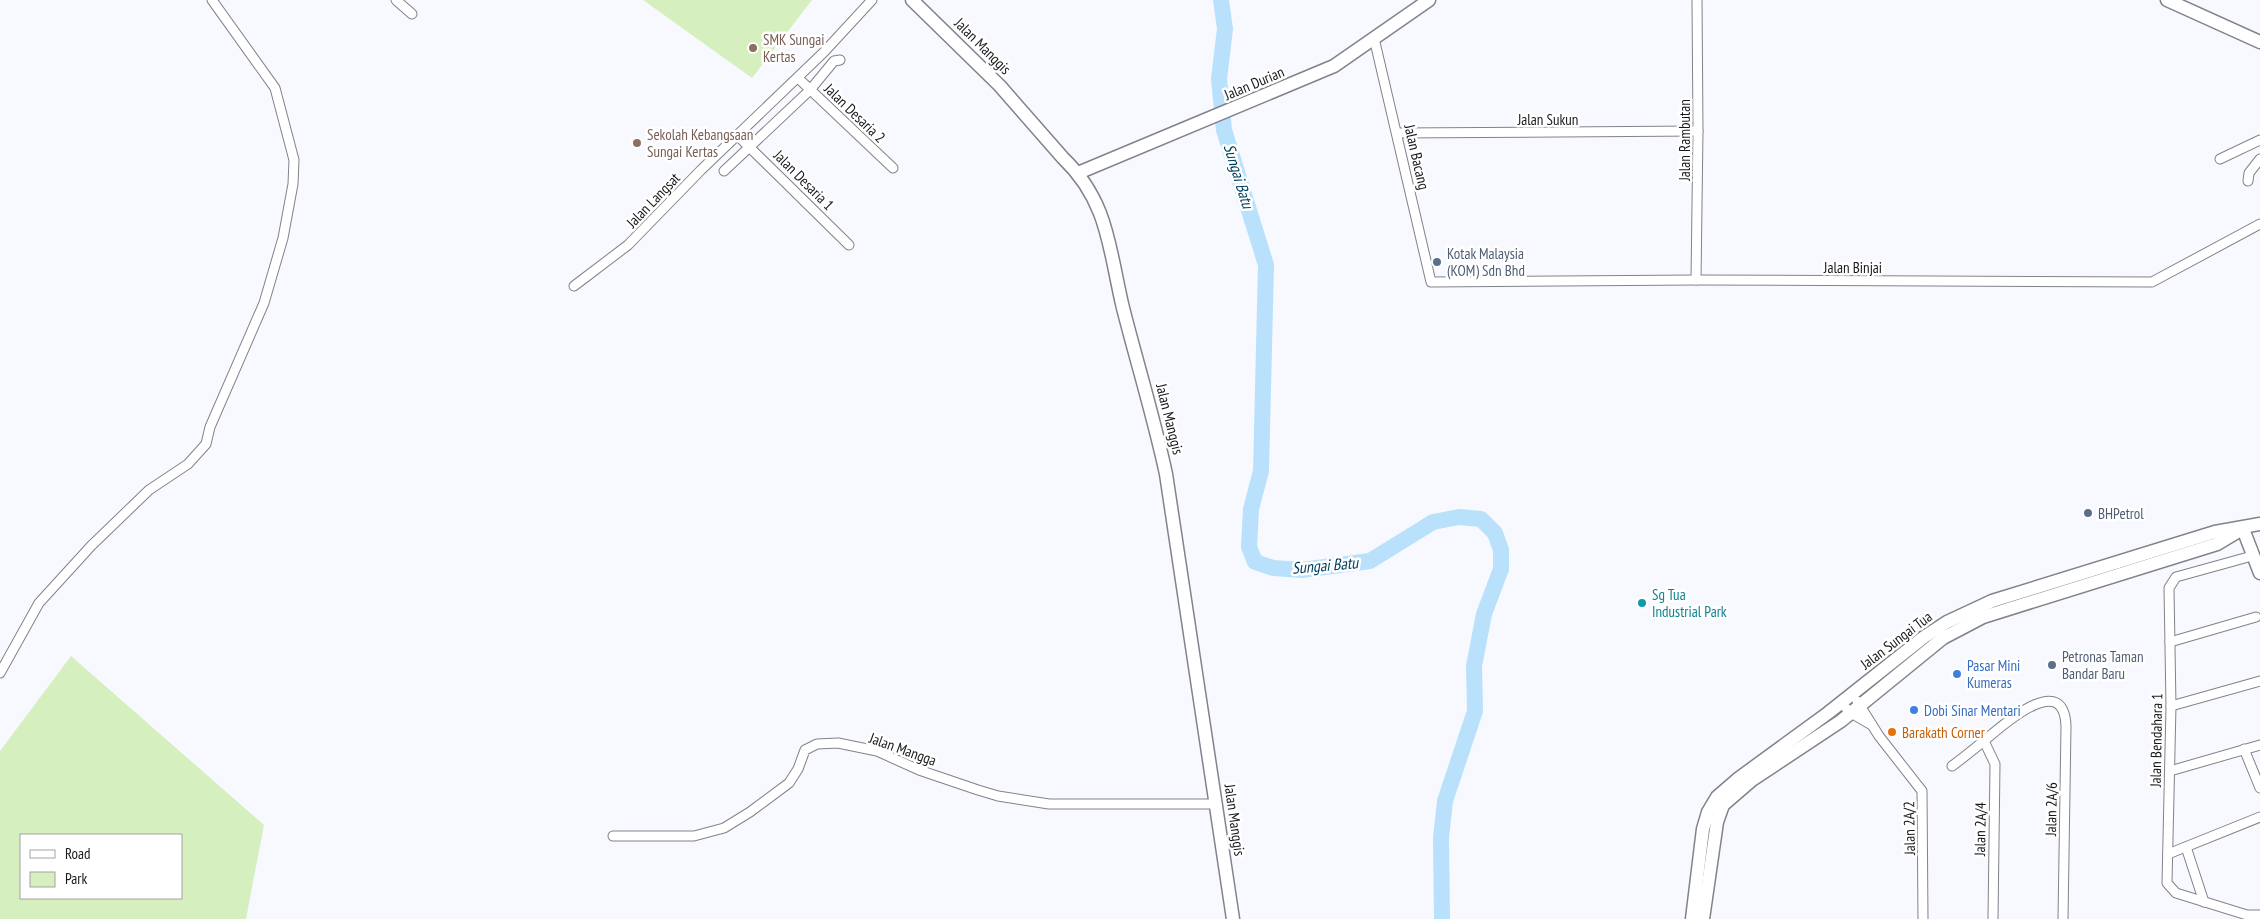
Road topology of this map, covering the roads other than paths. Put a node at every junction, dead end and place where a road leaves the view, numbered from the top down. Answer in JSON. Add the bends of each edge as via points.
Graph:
{"nodes":[{"id":1,"x":212,"y":0,"type":"edge"},
{"id":2,"x":396,"y":0,"type":"edge"},
{"id":3,"x":872,"y":0,"type":"edge"},
{"id":4,"x":912,"y":0,"type":"edge"},
{"id":5,"x":1429,"y":0,"type":"edge"},
{"id":6,"x":1696,"y":0,"type":"edge"},
{"id":7,"x":2168,"y":0,"type":"edge"},
{"id":8,"x":412,"y":14,"type":"dead end"},
{"id":9,"x":1374,"y":38,"type":"junction"},
{"id":10,"x":2260,"y":42,"type":"edge"},
{"id":11,"x":840,"y":60,"type":"dead end"},
{"id":12,"x":798,"y":78,"type":"junction"},
{"id":13,"x":810,"y":90,"type":"junction"},
{"id":14,"x":1698,"y":131,"type":"junction"},
{"id":15,"x":1397,"y":133,"type":"junction"},
{"id":16,"x":738,"y":136,"type":"junction"},
{"id":17,"x":2260,"y":140,"type":"edge"},
{"id":18,"x":750,"y":147,"type":"junction"},
{"id":19,"x":2220,"y":159,"type":"dead end"},
{"id":20,"x":2260,"y":159,"type":"edge"},
{"id":21,"x":893,"y":168,"type":"dead end"},
{"id":22,"x":724,"y":171,"type":"dead end"},
{"id":23,"x":1078,"y":173,"type":"junction"},
{"id":24,"x":2248,"y":181,"type":"dead end"},
{"id":25,"x":2260,"y":224,"type":"edge"},
{"id":26,"x":849,"y":245,"type":"dead end"},
{"id":27,"x":1696,"y":280,"type":"junction"},
{"id":28,"x":1431,"y":282,"type":"joint"},
{"id":29,"x":574,"y":286,"type":"dead end"},
{"id":30,"x":2260,"y":524,"type":"edge"},
{"id":31,"x":2243,"y":529,"type":"junction"},
{"id":32,"x":2252,"y":556,"type":"junction"},
{"id":33,"x":2260,"y":573,"type":"edge"},
{"id":34,"x":2256,"y":617,"type":"dead end"},
{"id":35,"x":2170,"y":642,"type":"junction"},
{"id":36,"x":0,"y":673,"type":"edge"},
{"id":37,"x":2260,"y":681,"type":"edge"},
{"id":38,"x":1852,"y":694,"type":"junction"},
{"id":39,"x":1841,"y":703,"type":"junction"},
{"id":40,"x":2171,"y":706,"type":"junction"},
{"id":41,"x":1855,"y":709,"type":"junction"},
{"id":42,"x":1984,"y":741,"type":"junction"},
{"id":43,"x":2260,"y":744,"type":"edge"},
{"id":44,"x":2244,"y":749,"type":"junction"},
{"id":45,"x":1952,"y":766,"type":"dead end"},
{"id":46,"x":2170,"y":771,"type":"junction"},
{"id":47,"x":2260,"y":788,"type":"edge"},
{"id":48,"x":1216,"y":804,"type":"junction"},
{"id":49,"x":2259,"y":820,"type":"edge"},
{"id":50,"x":613,"y":836,"type":"dead end"},
{"id":51,"x":2186,"y":847,"type":"junction"},
{"id":52,"x":2168,"y":854,"type":"junction"},
{"id":53,"x":2204,"y":902,"type":"junction"},
{"id":54,"x":2260,"y":915,"type":"edge"},
{"id":55,"x":1233,"y":919,"type":"edge"},
{"id":56,"x":1692,"y":919,"type":"edge"},
{"id":57,"x":1703,"y":919,"type":"edge"},
{"id":58,"x":1923,"y":919,"type":"edge"},
{"id":59,"x":1993,"y":919,"type":"edge"},
{"id":60,"x":2063,"y":919,"type":"edge"}],
"edges":[{"from":1,"to":36,"type":"street","via":[[275,88],[294,160],[283,238],[264,303],[210,427],[206,444],[188,464],[149,490],[91,546],[39,604]]},
{"from":2,"to":8,"type":"street"},
{"from":3,"to":12,"type":"street","name":"Jalan Langsat"},
{"from":4,"to":23,"type":"street","name":"Jalan Manggis","via":[[971,56]]},
{"from":5,"to":9,"type":"street","name":"Jalan Durian"},
{"from":6,"to":14,"type":"street","name":"Jalan Rambutan"},
{"from":7,"to":10,"type":"street"},
{"from":9,"to":15,"type":"street","name":"Jalan Bacang"},
{"from":9,"to":23,"type":"street","name":"Jalan Durian","via":[[1334,66]]},
{"from":11,"to":13,"type":"street","via":[[834,61]]},
{"from":12,"to":13,"type":"street","name":"Jalan Desaria 2"},
{"from":12,"to":16,"type":"street","name":"Jalan Langsat"},
{"from":13,"to":18,"type":"street"},
{"from":13,"to":21,"type":"street","name":"Jalan Desaria 2"},
{"from":14,"to":15,"type":"street","name":"Jalan Sukun"},
{"from":14,"to":27,"type":"street","name":"Jalan Rambutan"},
{"from":15,"to":28,"type":"street","name":"Jalan Bacang"},
{"from":16,"to":18,"type":"street","name":"Jalan Desaria 1"},
{"from":16,"to":29,"type":"street","name":"Jalan Langsat","via":[[628,245]]},
{"from":17,"to":19,"type":"street"},
{"from":18,"to":22,"type":"street"},
{"from":18,"to":26,"type":"street","name":"Jalan Desaria 1"},
{"from":20,"to":24,"type":"street","via":[[2249,173]]},
{"from":23,"to":48,"type":"street","name":"Jalan Manggis","via":[[1101,212],[1107,230],[1166,474]]},
{"from":25,"to":27,"type":"street","name":"Jalan Binjai","via":[[2152,282]]},
{"from":27,"to":28,"type":"street","name":"Jalan Binjai"},
{"from":30,"to":31,"type":"street","name":"Jalan Sungai Tua"},
{"from":31,"to":32,"type":"street"},
{"from":31,"to":38,"type":"street","name":"Jalan Sungai Tua","via":[[2215,532],[1992,601],[1924,637]]},
{"from":31,"to":41,"type":"street","name":"Jalan Sungai Tua","via":[[2217,544],[1983,617],[1943,638]]},
{"from":32,"to":33,"type":"street"},
{"from":32,"to":35,"type":"street","name":"Jalan Bendahara 1","via":[[2176,577],[2169,588]]},
{"from":34,"to":35,"type":"street"},
{"from":35,"to":40,"type":"street","name":"Jalan Bendahara 1"},
{"from":37,"to":40,"type":"street"},
{"from":38,"to":39,"type":"street","name":"Jalan Sungai Tua"},
{"from":38,"to":41,"type":"street","name":"Jalan 2A/2"},
{"from":39,"to":41,"type":"street","name":"Jalan 2A/2"},
{"from":39,"to":56,"type":"street","name":"Jalan Sungai Tua","via":[[1717,797],[1703,829]]},
{"from":40,"to":46,"type":"street","name":"Jalan Bendahara 1"},
{"from":41,"to":57,"type":"street","name":"Jalan Sungai Tua","via":[[1752,780],[1723,805],[1717,822]]},
{"from":41,"to":58,"type":"street","name":"Jalan 2A/2","via":[[1922,790]]},
{"from":42,"to":45,"type":"street"},
{"from":42,"to":59,"type":"street","name":"Jalan 2A/4","via":[[1995,764]]},
{"from":42,"to":60,"type":"street","name":"Jalan 2A/6","via":[[2024,709],[2039,703],[2056,704],[2066,720]]},
{"from":43,"to":44,"type":"street"},
{"from":44,"to":46,"type":"street"},
{"from":44,"to":47,"type":"street"},
{"from":46,"to":52,"type":"street","name":"Jalan Bendahara 1"},
{"from":48,"to":50,"type":"street","name":"Jalan Mangga","via":[[1049,804],[978,790],[919,770],[877,751],[838,743],[818,744],[805,750],[789,783],[724,828],[694,836]]},
{"from":48,"to":55,"type":"street","name":"Jalan Manggis"},
{"from":49,"to":51,"type":"street"},
{"from":51,"to":52,"type":"street"},
{"from":51,"to":53,"type":"street"},
{"from":52,"to":53,"type":"street","name":"Jalan Bendahara 1","via":[[2167,883],[2171,889]]},
{"from":53,"to":54,"type":"street","name":"Jalan Bendahara 1","via":[[2246,915]]}]}
